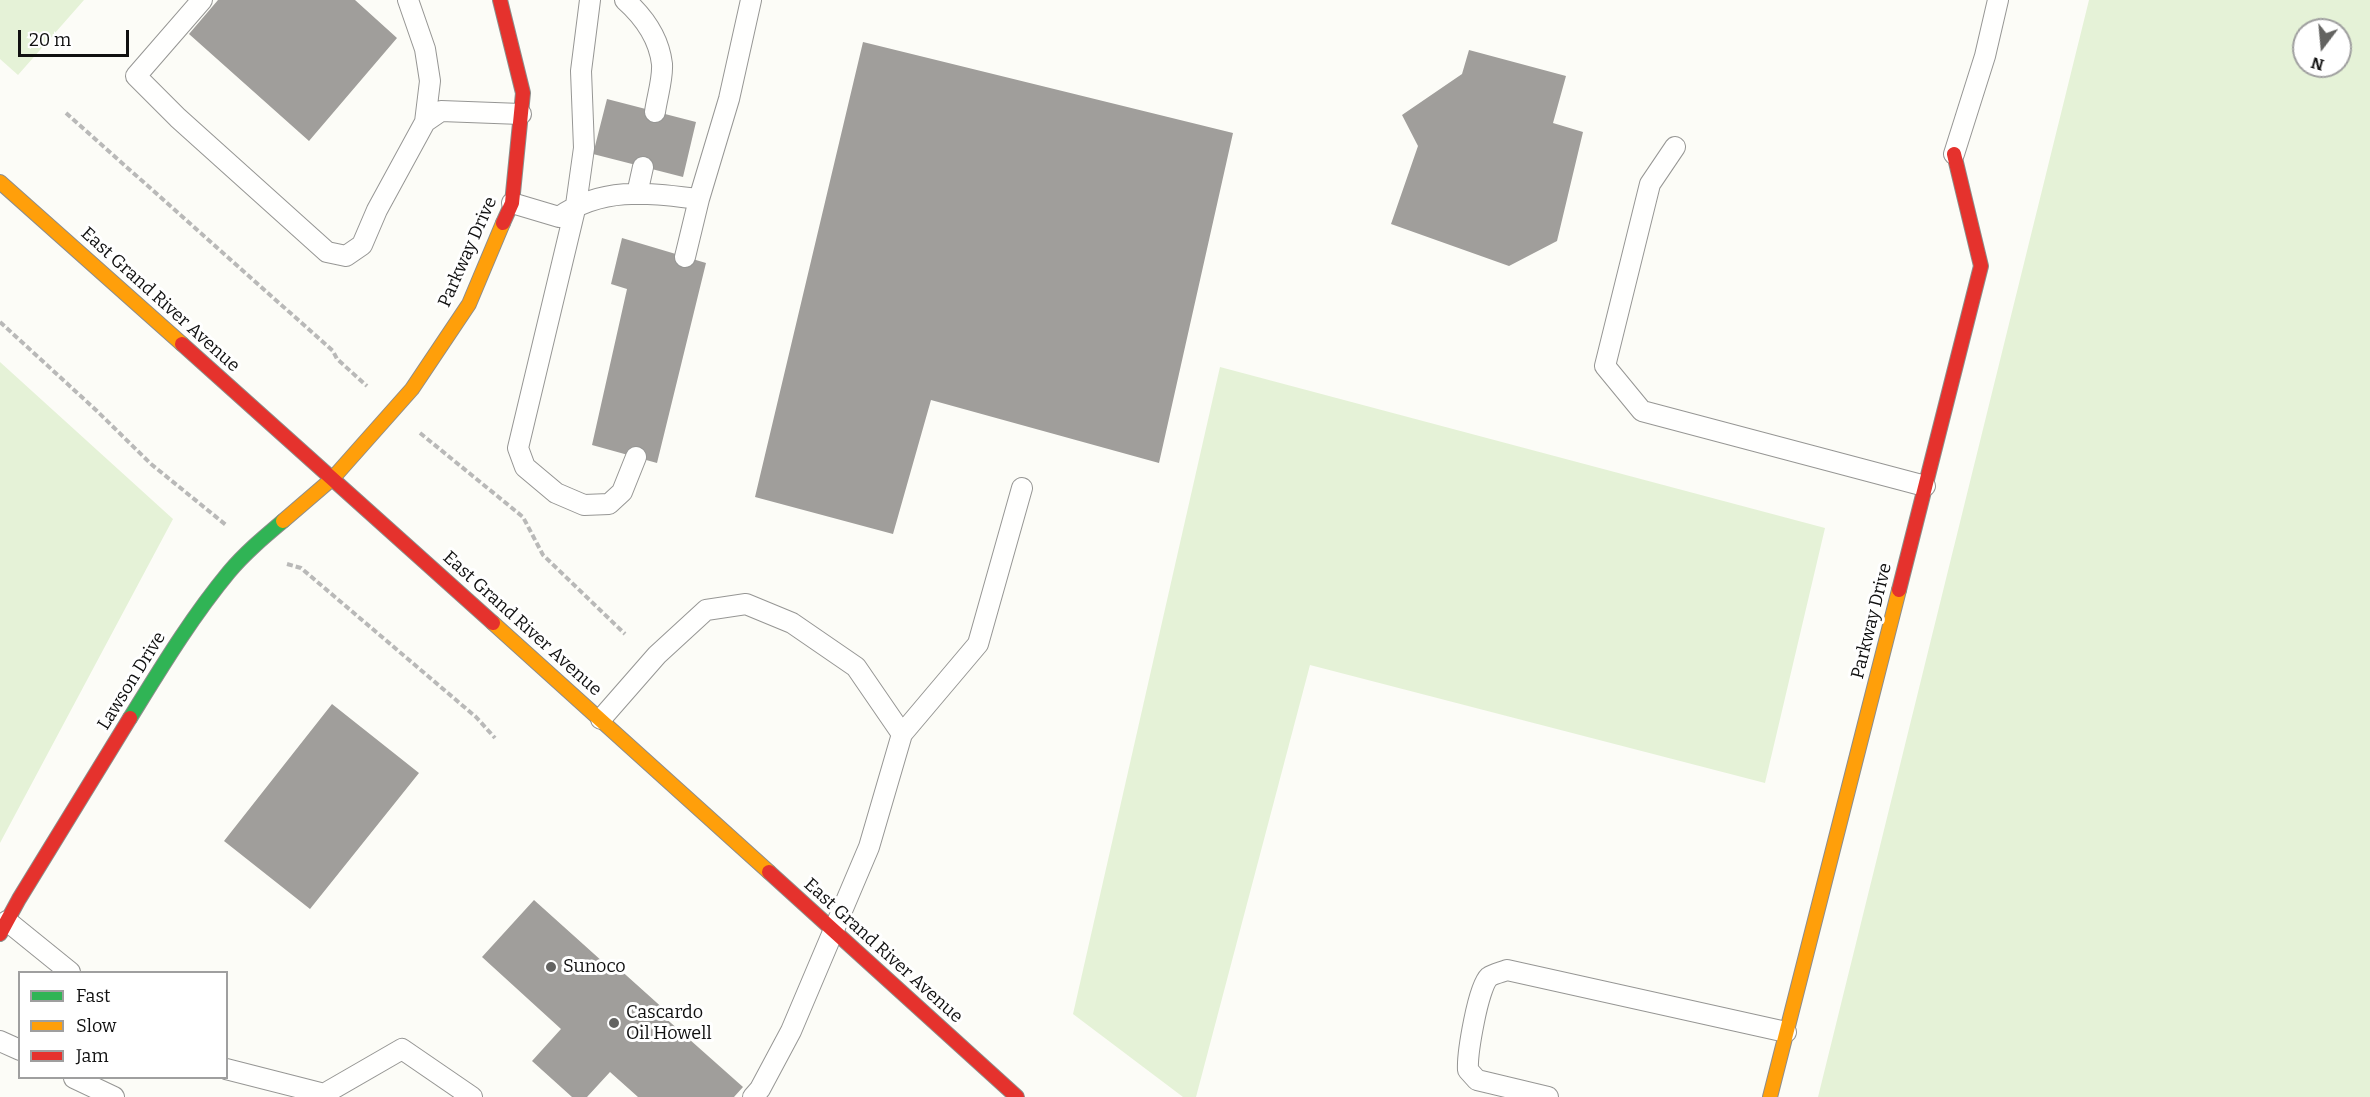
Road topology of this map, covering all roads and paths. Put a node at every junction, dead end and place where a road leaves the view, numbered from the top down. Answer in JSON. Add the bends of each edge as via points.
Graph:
{"nodes":[{"id":1,"x":202,"y":0,"type":"edge"},
{"id":2,"x":408,"y":0,"type":"edge"},
{"id":3,"x":500,"y":0,"type":"edge"},
{"id":4,"x":590,"y":0,"type":"edge"},
{"id":5,"x":625,"y":0,"type":"edge"},
{"id":6,"x":751,"y":0,"type":"edge"},
{"id":7,"x":1998,"y":0,"type":"edge"},
{"id":8,"x":655,"y":112,"type":"dead end"},
{"id":9,"x":66,"y":113,"type":"dead end"},
{"id":10,"x":521,"y":114,"type":"junction"},
{"id":11,"x":424,"y":122,"type":"junction"},
{"id":12,"x":1675,"y":147,"type":"dead end"},
{"id":13,"x":1954,"y":154,"type":"joint"},
{"id":14,"x":643,"y":167,"type":"dead end"},
{"id":15,"x":0,"y":182,"type":"edge"},
{"id":16,"x":637,"y":194,"type":"junction"},
{"id":17,"x":699,"y":199,"type":"junction"},
{"id":18,"x":512,"y":203,"type":"junction"},
{"id":19,"x":576,"y":205,"type":"junction"},
{"id":20,"x":685,"y":257,"type":"dead end"},
{"id":21,"x":338,"y":359,"type":"dead end"},
{"id":22,"x":434,"y":446,"type":"dead end"},
{"id":23,"x":636,"y":458,"type":"dead end"},
{"id":24,"x":333,"y":478,"type":"junction"},
{"id":25,"x":1925,"y":486,"type":"junction"},
{"id":26,"x":1022,"y":488,"type":"dead end"},
{"id":27,"x":626,"y":634,"type":"dead end"},
{"id":28,"x":601,"y":719,"type":"junction"},
{"id":29,"x":902,"y":734,"type":"junction"},
{"id":30,"x":4,"y":928,"type":"edge"},
{"id":31,"x":834,"y":931,"type":"junction"},
{"id":32,"x":68,"y":971,"type":"edge"},
{"id":33,"x":1786,"y":1032,"type":"junction"},
{"id":34,"x":0,"y":1041,"type":"edge"},
{"id":35,"x":18,"y":1049,"type":"edge"},
{"id":36,"x":228,"y":1070,"type":"edge"},
{"id":37,"x":78,"y":1079,"type":"edge"},
{"id":38,"x":114,"y":1097,"type":"edge"},
{"id":39,"x":472,"y":1097,"type":"edge"},
{"id":40,"x":753,"y":1097,"type":"edge"},
{"id":41,"x":1017,"y":1097,"type":"edge"},
{"id":42,"x":1548,"y":1097,"type":"edge"},
{"id":43,"x":1770,"y":1097,"type":"edge"}],
"edges":[{"from":1,"to":11,"type":"lane","via":[[136,76],[327,252],[346,256],[362,245]]},
{"from":2,"to":11,"type":"lane","via":[[425,49],[430,81]]},
{"from":3,"to":10,"type":"street","name":"Parkway Drive","via":[[523,93]]},
{"from":4,"to":19,"type":"lane","via":[[581,71],[584,148]]},
{"from":5,"to":8,"type":"lane","via":[[641,14],[654,36],[662,66]]},
{"from":6,"to":17,"type":"lane","via":[[729,99]]},
{"from":7,"to":13,"type":"lane","via":[[1985,57]]},
{"from":9,"to":21,"type":"path"},
{"from":10,"to":11,"type":"lane","via":[[441,111]]},
{"from":10,"to":18,"type":"street","name":"Parkway Drive"},
{"from":12,"to":25,"type":"lane","via":[[1650,184],[1605,366],[1642,411]]},
{"from":13,"to":25,"type":"street","name":"Parkway Drive","via":[[1981,266]]},
{"from":14,"to":16,"type":"lane"},
{"from":15,"to":24,"type":"street","name":"East Grand River Avenue"},
{"from":16,"to":17,"type":"lane"},
{"from":16,"to":19,"type":"lane"},
{"from":17,"to":20,"type":"lane"},
{"from":18,"to":19,"type":"lane","via":[[559,217]]},
{"from":18,"to":24,"type":"street","name":"Parkway Drive","via":[[469,304],[412,389]]},
{"from":19,"to":23,"type":"lane","via":[[518,448],[525,467],[556,493],[584,505],[609,504],[622,492]]},
{"from":22,"to":27,"type":"path","via":[[523,517],[543,555]]},
{"from":24,"to":28,"type":"street","name":"East Grand River Avenue"},
{"from":24,"to":30,"type":"street","name":"Lawson Drive","via":[[252,548],[182,634]]},
{"from":25,"to":33,"type":"street","name":"Parkway Drive"},
{"from":26,"to":29,"type":"lane","via":[[978,644]]},
{"from":28,"to":29,"type":"lane","via":[[657,655],[706,610],[746,604],[792,623],[856,667]]},
{"from":28,"to":31,"type":"street","name":"East Grand River Avenue"},
{"from":29,"to":31,"type":"lane","via":[[869,847]]},
{"from":30,"to":32,"type":"lane"},
{"from":31,"to":40,"type":"lane","via":[[791,1031]]},
{"from":31,"to":41,"type":"street","name":"East Grand River Avenue"},
{"from":33,"to":42,"type":"lane","via":[[1507,970],[1489,977],[1482,990],[1468,1070],[1477,1080]]},
{"from":33,"to":43,"type":"street","name":"Parkway Drive"},
{"from":34,"to":35,"type":"lane"},
{"from":36,"to":39,"type":"lane","via":[[324,1094],[402,1049]]},
{"from":37,"to":38,"type":"lane"}]}
